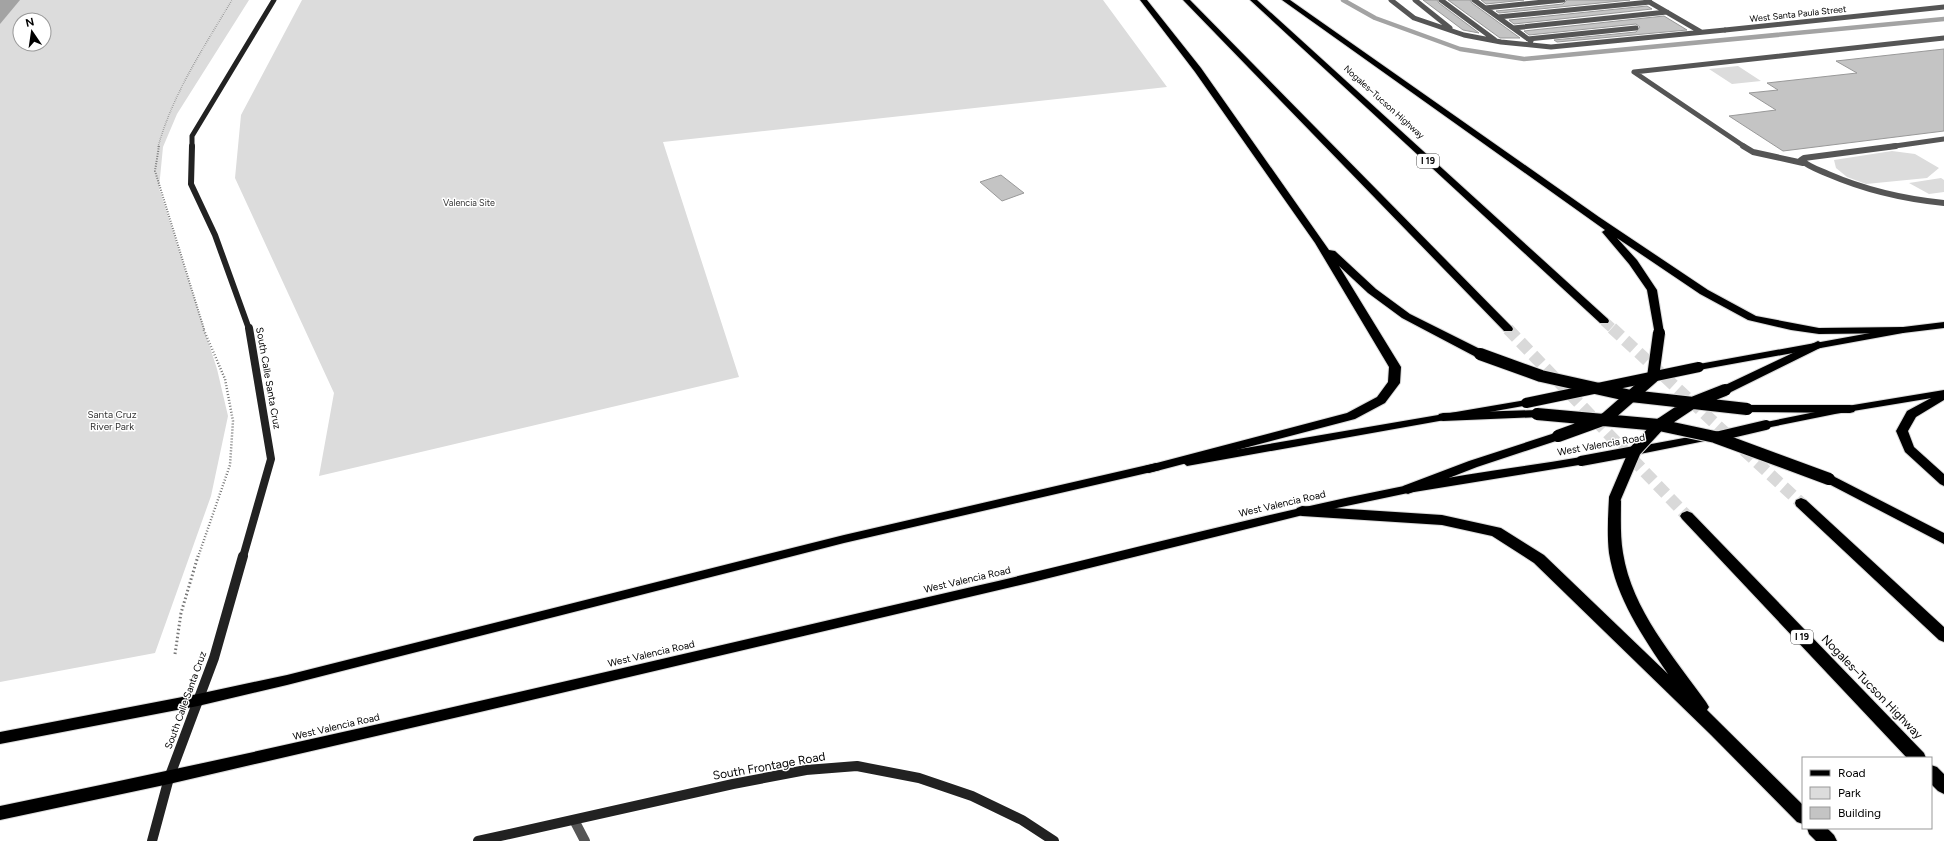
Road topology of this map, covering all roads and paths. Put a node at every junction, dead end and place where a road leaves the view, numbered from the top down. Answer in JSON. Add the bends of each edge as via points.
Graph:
{"nodes":[{"id":1,"x":232,"y":0,"type":"edge"},
{"id":2,"x":274,"y":0,"type":"edge"},
{"id":3,"x":1143,"y":0,"type":"edge"},
{"id":4,"x":1186,"y":0,"type":"edge"},
{"id":5,"x":1252,"y":0,"type":"edge"},
{"id":6,"x":1285,"y":0,"type":"edge"},
{"id":7,"x":1391,"y":0,"type":"edge"},
{"id":8,"x":1415,"y":0,"type":"edge"},
{"id":9,"x":1441,"y":0,"type":"edge"},
{"id":10,"x":1474,"y":0,"type":"edge"},
{"id":11,"x":1563,"y":0,"type":"edge"},
{"id":12,"x":1648,"y":1,"type":"edge"},
{"id":13,"x":1944,"y":7,"type":"edge"},
{"id":14,"x":1485,"y":8,"type":"junction"},
{"id":15,"x":1667,"y":12,"type":"junction"},
{"id":16,"x":1498,"y":18,"type":"junction"},
{"id":17,"x":1513,"y":28,"type":"junction"},
{"id":18,"x":1636,"y":28,"type":"dead end"},
{"id":19,"x":1455,"y":32,"type":"junction"},
{"id":20,"x":1701,"y":32,"type":"junction"},
{"id":21,"x":1944,"y":38,"type":"edge"},
{"id":22,"x":1528,"y":39,"type":"junction"},
{"id":23,"x":1497,"y":42,"type":"junction"},
{"id":24,"x":1538,"y":46,"type":"junction"},
{"id":25,"x":1944,"y":139,"type":"edge"},
{"id":26,"x":1803,"y":163,"type":"junction"},
{"id":27,"x":1944,"y":203,"type":"edge"},
{"id":28,"x":1596,"y":219,"type":"junction"},
{"id":29,"x":1320,"y":243,"type":"junction"},
{"id":30,"x":1604,"y":321,"type":"tunnel mouth"},
{"id":31,"x":1944,"y":325,"type":"edge"},
{"id":32,"x":1508,"y":329,"type":"tunnel mouth"},
{"id":33,"x":1903,"y":330,"type":"junction"},
{"id":34,"x":1818,"y":345,"type":"junction"},
{"id":35,"x":1653,"y":377,"type":"junction"},
{"id":36,"x":1595,"y":388,"type":"junction"},
{"id":37,"x":1944,"y":394,"type":"edge"},
{"id":38,"x":1631,"y":396,"type":"junction"},
{"id":39,"x":1692,"y":403,"type":"junction"},
{"id":40,"x":1850,"y":409,"type":"junction"},
{"id":41,"x":1443,"y":417,"type":"junction"},
{"id":42,"x":1605,"y":418,"type":"junction"},
{"id":43,"x":1659,"y":425,"type":"junction"},
{"id":44,"x":1715,"y":437,"type":"junction"},
{"id":45,"x":1634,"y":451,"type":"junction"},
{"id":46,"x":1149,"y":469,"type":"junction"},
{"id":47,"x":1944,"y":481,"type":"edge"},
{"id":48,"x":1408,"y":490,"type":"junction"},
{"id":49,"x":1801,"y":504,"type":"tunnel mouth"},
{"id":50,"x":1302,"y":511,"type":"junction"},
{"id":51,"x":1687,"y":516,"type":"tunnel mouth"},
{"id":52,"x":1944,"y":539,"type":"edge"},
{"id":53,"x":1944,"y":636,"type":"edge"},
{"id":54,"x":175,"y":654,"type":"dead end"},
{"id":55,"x":198,"y":700,"type":"junction"},
{"id":56,"x":1717,"y":730,"type":"junction"},
{"id":57,"x":0,"y":738,"type":"edge"},
{"id":58,"x":1917,"y":757,"type":"edge"},
{"id":59,"x":1932,"y":773,"type":"edge"},
{"id":60,"x":169,"y":778,"type":"junction"},
{"id":61,"x":1944,"y":786,"type":"edge"},
{"id":62,"x":0,"y":813,"type":"edge"},
{"id":63,"x":1802,"y":815,"type":"edge"},
{"id":64,"x":574,"y":820,"type":"junction"},
{"id":65,"x":1816,"y":829,"type":"edge"},
{"id":66,"x":152,"y":841,"type":"edge"},
{"id":67,"x":478,"y":841,"type":"edge"},
{"id":68,"x":585,"y":841,"type":"edge"},
{"id":69,"x":1054,"y":841,"type":"edge"},
{"id":70,"x":1828,"y":841,"type":"edge"}],
"edges":[{"from":1,"to":54,"type":"path","via":[[189,72],[166,119],[157,151],[155,171],[207,339],[225,379],[233,421],[230,466],[181,613]]},
{"from":2,"to":55,"type":"street","name":"South Calle Santa Cruz","via":[[192,136],[191,184],[215,235],[248,323],[271,460],[214,658]]},
{"from":3,"to":29,"type":"highway","via":[[1198,70]]},
{"from":4,"to":32,"type":"highway"},
{"from":5,"to":30,"type":"highway","name":"Nogales–Tucson Highway","number":"I 19"},
{"from":6,"to":28,"type":"highway"},
{"from":7,"to":19,"type":"street","name":"West Santa Paula Street","via":[[1414,18]]},
{"from":8,"to":19,"type":"street"},
{"from":9,"to":23,"type":"street"},
{"from":10,"to":14,"type":"street"},
{"from":11,"to":14,"type":"street"},
{"from":12,"to":15,"type":"street"},
{"from":12,"to":16,"type":"street"},
{"from":13,"to":20,"type":"street","name":"West Santa Paula Street"},
{"from":14,"to":16,"type":"street"},
{"from":15,"to":17,"type":"street"},
{"from":15,"to":20,"type":"street"},
{"from":16,"to":17,"type":"street"},
{"from":17,"to":22,"type":"street"},
{"from":18,"to":22,"type":"street"},
{"from":19,"to":23,"type":"street","name":"West Santa Paula Street"},
{"from":20,"to":24,"type":"street","name":"West Santa Paula Street","via":[[1551,47]]},
{"from":21,"to":26,"type":"street","via":[[1634,72],[1753,152]]},
{"from":22,"to":24,"type":"street"},
{"from":23,"to":24,"type":"street","name":"West Santa Paula Street"},
{"from":25,"to":26,"type":"street","via":[[1804,158],[1801,160]]},
{"from":26,"to":27,"type":"street","via":[[1859,187],[1914,200]]},
{"from":28,"to":33,"type":"highway","via":[[1704,292],[1752,318],[1819,331]]},
{"from":28,"to":35,"type":"highway","bridge":true,"via":[[1633,262],[1652,290],[1659,333]]},
{"from":29,"to":36,"type":"highway","bridge":true,"via":[[1372,291],[1406,316],[1480,354],[1541,376]]},
{"from":29,"to":46,"type":"highway","via":[[1395,367],[1394,382],[1381,400],[1352,416]]},
{"from":31,"to":33,"type":"main road"},
{"from":33,"to":34,"type":"main road"},
{"from":34,"to":35,"type":"main road","bridge":true},
{"from":34,"to":39,"type":"highway","bridge":true},
{"from":35,"to":36,"type":"main road","bridge":true},
{"from":35,"to":38,"type":"highway","bridge":true},
{"from":36,"to":38,"type":"highway","bridge":true},
{"from":36,"to":41,"type":"main road","bridge":true},
{"from":37,"to":40,"type":"main road","name":"West Valencia Road"},
{"from":37,"to":47,"type":"highway","via":[[1911,414],[1902,431],[1909,449]]},
{"from":38,"to":39,"type":"highway","bridge":true},
{"from":38,"to":42,"type":"highway","bridge":true},
{"from":39,"to":40,"type":"highway","bridge":true,"via":[[1747,409]]},
{"from":39,"to":43,"type":"highway","bridge":true},
{"from":40,"to":44,"type":"main road","name":"West Valencia Road","bridge":true},
{"from":41,"to":42,"type":"highway","bridge":true,"via":[[1537,414]]},
{"from":41,"to":46,"type":"main road"},
{"from":42,"to":43,"type":"highway","bridge":true},
{"from":42,"to":48,"type":"highway","bridge":true,"via":[[1473,464]]},
{"from":43,"to":44,"type":"highway","bridge":true},
{"from":43,"to":45,"type":"highway","bridge":true},
{"from":44,"to":45,"type":"main road","name":"West Valencia Road","bridge":true},
{"from":44,"to":52,"type":"highway","bridge":true,"via":[[1829,479]]},
{"from":45,"to":48,"type":"main road","name":"West Valencia Road","bridge":true},
{"from":45,"to":56,"type":"highway","bridge":true,"via":[[1615,498],[1616,554],[1625,587],[1642,623]]},
{"from":46,"to":55,"type":"main road","via":[[844,539],[295,678]]},
{"from":48,"to":50,"type":"main road","name":"West Valencia Road"},
{"from":49,"to":53,"type":"highway"},
{"from":50,"to":56,"type":"highway","via":[[1442,520],[1496,532],[1539,559]]},
{"from":50,"to":60,"type":"main road","name":"West Valencia Road","via":[[1025,579]]},
{"from":51,"to":58,"type":"highway","name":"Nogales–Tucson Highway","number":"I 19"},
{"from":55,"to":57,"type":"main road"},
{"from":55,"to":60,"type":"street","name":"South Calle Santa Cruz"},
{"from":56,"to":63,"type":"highway"},
{"from":59,"to":61,"type":"highway"},
{"from":60,"to":62,"type":"main road","name":"West Valencia Road"},
{"from":60,"to":66,"type":"street"},
{"from":64,"to":67,"type":"street","name":"South Frontage Road"},
{"from":64,"to":68,"type":"street"},
{"from":64,"to":69,"type":"street","name":"South Frontage Road","via":[[732,784],[806,770],[856,766],[919,778],[972,796],[1022,820]]},
{"from":65,"to":70,"type":"highway"}]}
